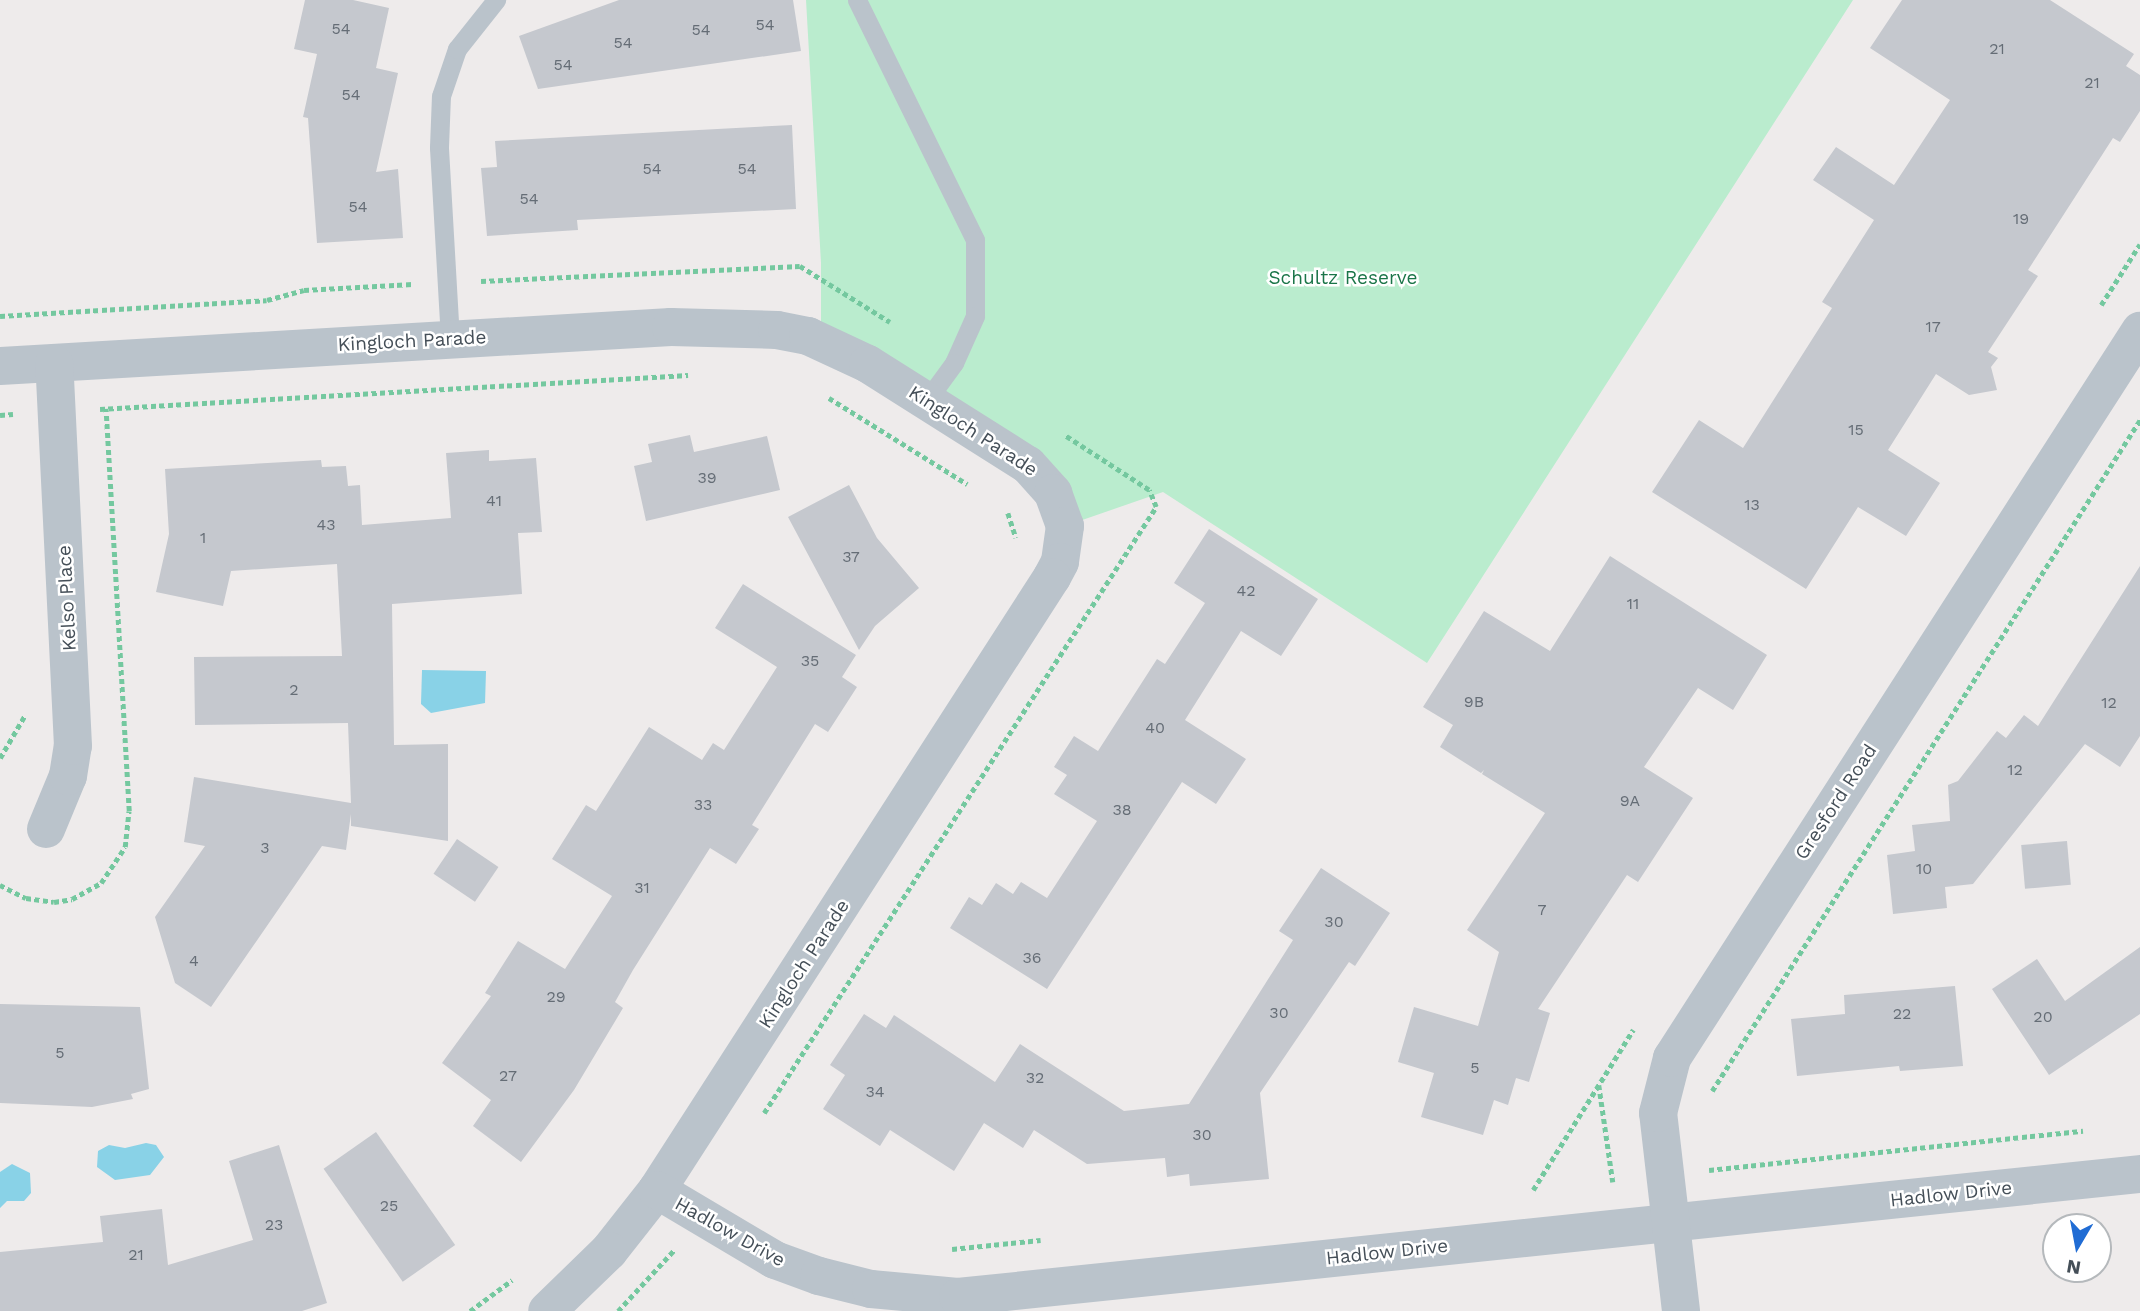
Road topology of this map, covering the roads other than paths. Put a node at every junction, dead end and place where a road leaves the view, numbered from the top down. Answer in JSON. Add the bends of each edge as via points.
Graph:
{"nodes":[{"id":1,"x":496,"y":0,"type":"edge"},
{"id":2,"x":857,"y":0,"type":"edge"},
{"id":3,"x":2140,"y":331,"type":"edge"},
{"id":4,"x":450,"y":339,"type":"junction"},
{"id":5,"x":54,"y":363,"type":"junction"},
{"id":6,"x":0,"y":366,"type":"edge"},
{"id":7,"x":927,"y":400,"type":"junction"},
{"id":8,"x":46,"y":829,"type":"dead end"},
{"id":9,"x":2140,"y":1174,"type":"edge"},
{"id":10,"x":657,"y":1190,"type":"junction"},
{"id":11,"x":1670,"y":1223,"type":"junction"},
{"id":12,"x":547,"y":1311,"type":"edge"},
{"id":13,"x":1681,"y":1311,"type":"edge"}],
"edges":[{"from":1,"to":4,"type":"lane","via":[[457,49],[441,96],[439,146]]},
{"from":2,"to":7,"type":"lane","via":[[975,240],[975,316],[954,363]]},
{"from":3,"to":11,"type":"street","name":"Gresford Road","via":[[1672,1058],[1658,1113]]},
{"from":4,"to":5,"type":"street","name":"Kingloch Parade"},
{"from":4,"to":7,"type":"street","name":"Kingloch Parade","via":[[682,327],[777,330],[838,349]]},
{"from":5,"to":6,"type":"street","name":"Kingloch Parade"},
{"from":5,"to":8,"type":"street","name":"Kelso Place","via":[[74,746],[68,776]]},
{"from":7,"to":10,"type":"street","name":"Kingloch Parade","via":[[1043,478],[1065,526],[1060,562],[920,788]]},
{"from":9,"to":11,"type":"street","name":"Hadlow Drive"},
{"from":10,"to":11,"type":"street","name":"Hadlow Drive","via":[[775,1260],[819,1276],[871,1289],[958,1297]]},
{"from":10,"to":12,"type":"street","name":"Kingloch Parade","via":[[609,1251]]},
{"from":11,"to":13,"type":"street","name":"Gresford Road"}]}
